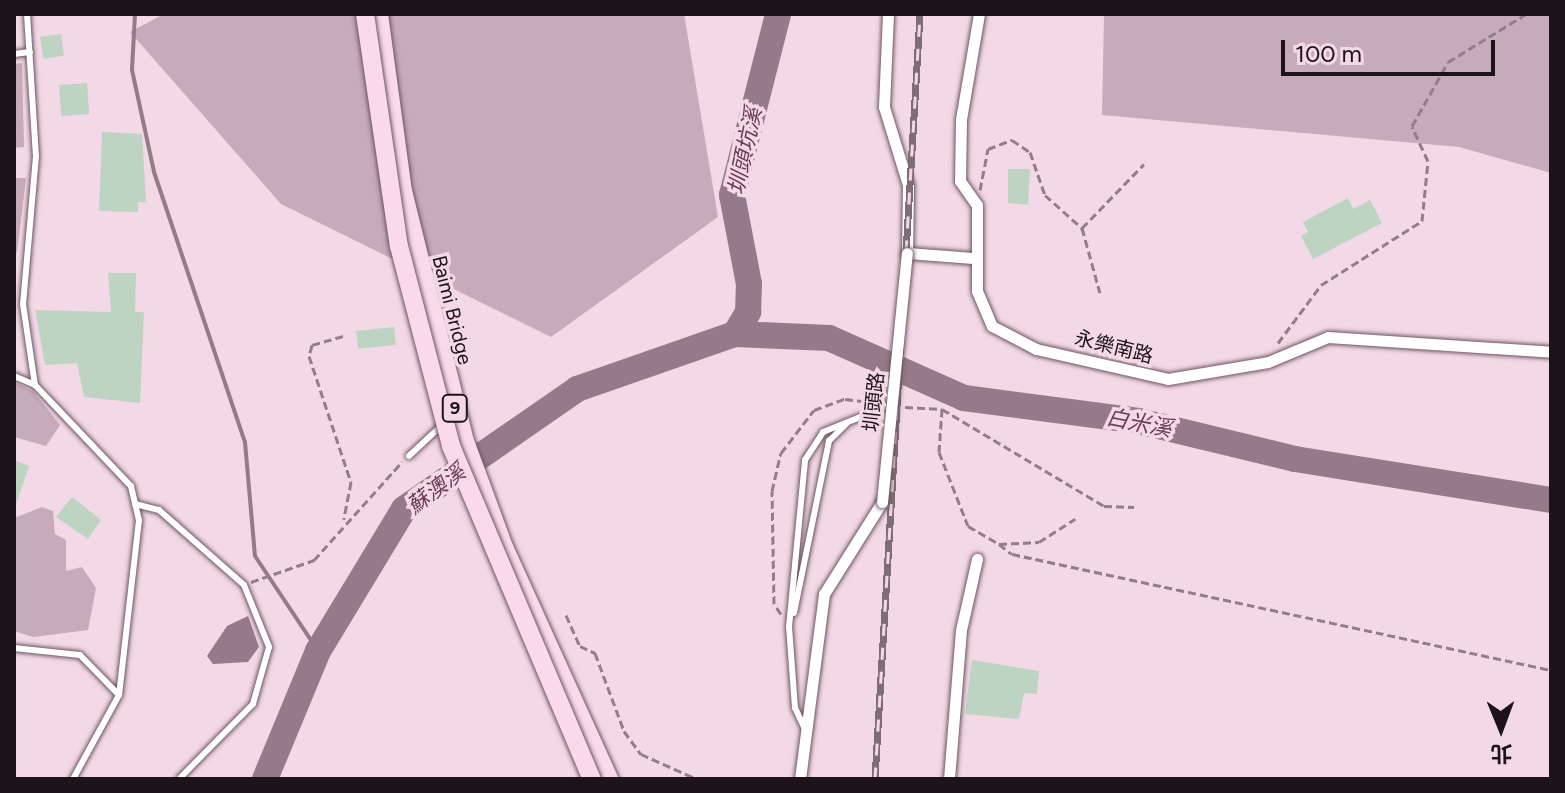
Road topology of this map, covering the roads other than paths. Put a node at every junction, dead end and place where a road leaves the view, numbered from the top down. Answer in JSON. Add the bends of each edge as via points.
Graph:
{"nodes":[{"id":1,"x":27,"y":14,"type":"edge"},
{"id":2,"x":365,"y":14,"type":"edge"},
{"id":3,"x":379,"y":14,"type":"edge"},
{"id":4,"x":888,"y":14,"type":"edge"},
{"id":5,"x":979,"y":14,"type":"edge"},
{"id":6,"x":30,"y":52,"type":"junction"},
{"id":7,"x":14,"y":54,"type":"edge"},
{"id":8,"x":907,"y":253,"type":"junction"},
{"id":9,"x":974,"y":258,"type":"junction"},
{"id":10,"x":1551,"y":352,"type":"edge"},
{"id":11,"x":14,"y":376,"type":"edge"},
{"id":12,"x":35,"y":385,"type":"junction"},
{"id":13,"x":890,"y":405,"type":"dead end"},
{"id":14,"x":451,"y":420,"type":"junction"},
{"id":15,"x":849,"y":421,"type":"junction"},
{"id":16,"x":409,"y":456,"type":"road end"},
{"id":17,"x":135,"y":504,"type":"junction"},
{"id":18,"x":977,"y":559,"type":"dead end"},
{"id":19,"x":789,"y":627,"type":"junction"},
{"id":20,"x":14,"y":648,"type":"edge"},
{"id":21,"x":119,"y":695,"type":"junction"},
{"id":22,"x":806,"y":730,"type":"junction"},
{"id":23,"x":73,"y":779,"type":"edge"},
{"id":24,"x":179,"y":779,"type":"edge"},
{"id":25,"x":592,"y":779,"type":"edge"},
{"id":26,"x":609,"y":779,"type":"edge"},
{"id":27,"x":800,"y":779,"type":"edge"},
{"id":28,"x":949,"y":779,"type":"edge"}],
"edges":[{"from":1,"to":6,"type":"lane"},
{"from":2,"to":14,"type":"main road","name":"Baimi Bridge","number":"9","bridge":true,"via":[[399,246]]},
{"from":3,"to":14,"type":"main road","name":"Baimi Bridge","number":"9","via":[[403,191]]},
{"from":4,"to":8,"type":"street","name":"圳頭路","via":[[884,107],[908,185]]},
{"from":5,"to":9,"type":"street","name":"永樂南路","via":[[961,119],[960,181],[977,205],[982,235]]},
{"from":6,"to":7,"type":"lane"},
{"from":6,"to":12,"type":"lane","via":[[36,156],[23,304]]},
{"from":8,"to":9,"type":"street"},
{"from":8,"to":22,"type":"street","name":"圳頭路","bridge":true,"via":[[882,502],[824,594]]},
{"from":9,"to":10,"type":"street","name":"永樂南路","via":[[992,326],[1036,349],[1168,379],[1268,362],[1328,337]]},
{"from":11,"to":12,"type":"lane"},
{"from":12,"to":17,"type":"lane","via":[[131,486]]},
{"from":13,"to":15,"type":"lane"},
{"from":14,"to":16,"type":"lane"},
{"from":14,"to":25,"type":"main road","name":"Baimi Bridge","number":"9","bridge":true,"via":[[496,565]]},
{"from":14,"to":26,"type":"main road","name":"Baimi Bridge","number":"9"},
{"from":15,"to":19,"type":"lane","via":[[829,441]]},
{"from":15,"to":19,"type":"lane","via":[[823,432],[805,460]]},
{"from":17,"to":21,"type":"lane"},
{"from":17,"to":24,"type":"lane","via":[[159,510],[244,585],[269,647],[253,704]]},
{"from":18,"to":28,"type":"street","via":[[961,630]]},
{"from":19,"to":22,"type":"lane","via":[[795,708]]},
{"from":20,"to":21,"type":"lane","via":[[80,655]]},
{"from":21,"to":23,"type":"lane"},
{"from":22,"to":27,"type":"street","name":"圳頭路"}]}
